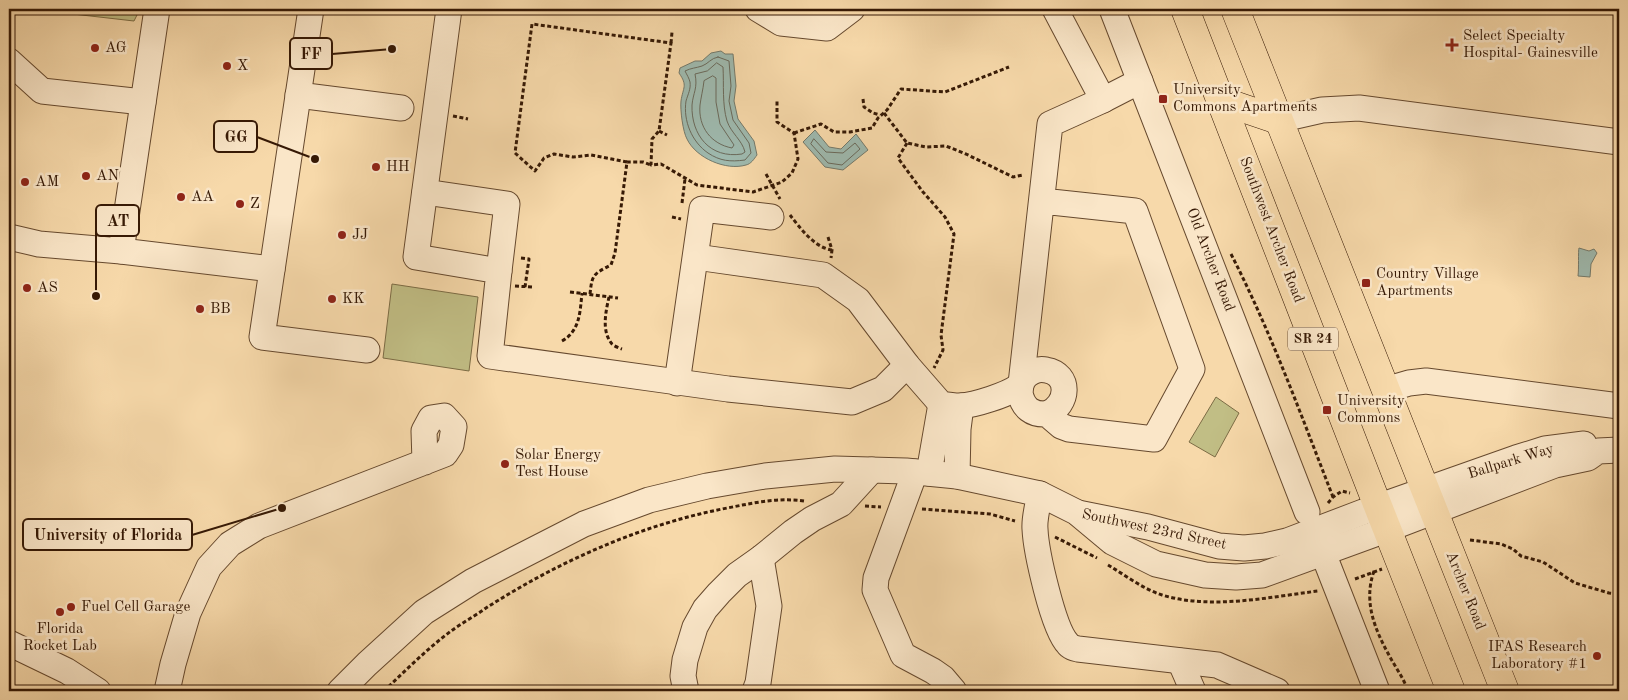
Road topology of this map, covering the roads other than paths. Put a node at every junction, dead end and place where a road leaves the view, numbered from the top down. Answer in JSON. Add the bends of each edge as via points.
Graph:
{"nodes":[{"id":1,"x":157,"y":9,"type":"edge"},
{"id":2,"x":311,"y":9,"type":"edge"},
{"id":3,"x":449,"y":9,"type":"edge"},
{"id":4,"x":758,"y":9,"type":"edge"},
{"id":5,"x":852,"y":9,"type":"edge"},
{"id":6,"x":1055,"y":9,"type":"edge"},
{"id":7,"x":1112,"y":9,"type":"edge"},
{"id":8,"x":1185,"y":9,"type":"edge"},
{"id":9,"x":1235,"y":9,"type":"edge"},
{"id":10,"x":9,"y":62,"type":"edge"},
{"id":11,"x":1140,"y":81,"type":"junction"},
{"id":12,"x":298,"y":95,"type":"junction"},
{"id":13,"x":1103,"y":100,"type":"junction"},
{"id":14,"x":143,"y":102,"type":"junction"},
{"id":15,"x":1222,"y":102,"type":"junction"},
{"id":16,"x":401,"y":108,"type":"dead end"},
{"id":17,"x":1278,"y":120,"type":"junction"},
{"id":18,"x":1619,"y":142,"type":"edge"},
{"id":19,"x":425,"y":192,"type":"junction"},
{"id":20,"x":1042,"y":201,"type":"junction"},
{"id":21,"x":779,"y":208,"type":"road end"},
{"id":22,"x":9,"y":236,"type":"edge"},
{"id":23,"x":121,"y":251,"type":"junction"},
{"id":24,"x":696,"y":257,"type":"junction"},
{"id":25,"x":272,"y":269,"type":"junction"},
{"id":26,"x":503,"y":278,"type":"junction"},
{"id":27,"x":367,"y":350,"type":"dead end"},
{"id":28,"x":918,"y":370,"type":"junction"},
{"id":29,"x":677,"y":382,"type":"junction"},
{"id":30,"x":1020,"y":386,"type":"junction"},
{"id":31,"x":1385,"y":390,"type":"junction"},
{"id":32,"x":951,"y":405,"type":"junction"},
{"id":33,"x":1619,"y":406,"type":"edge"},
{"id":34,"x":1047,"y":414,"type":"junction"},
{"id":35,"x":1608,"y":450,"type":"edge"},
{"id":36,"x":425,"y":462,"type":"dead end"},
{"id":37,"x":872,"y":470,"type":"junction"},
{"id":38,"x":922,"y":472,"type":"junction"},
{"id":39,"x":957,"y":476,"type":"junction"},
{"id":40,"x":1040,"y":494,"type":"junction"},
{"id":41,"x":1429,"y":501,"type":"junction"},
{"id":42,"x":1375,"y":510,"type":"junction"},
{"id":43,"x":1076,"y":512,"type":"junction"},
{"id":44,"x":1307,"y":512,"type":"junction"},
{"id":45,"x":1341,"y":521,"type":"junction"},
{"id":46,"x":1293,"y":539,"type":"junction"},
{"id":47,"x":1323,"y":553,"type":"junction"},
{"id":48,"x":761,"y":558,"type":"junction"},
{"id":49,"x":9,"y":643,"type":"edge"},
{"id":50,"x":1180,"y":660,"type":"junction"},
{"id":51,"x":98,"y":691,"type":"edge"},
{"id":52,"x":167,"y":691,"type":"edge"},
{"id":53,"x":340,"y":691,"type":"edge"},
{"id":54,"x":686,"y":691,"type":"edge"},
{"id":55,"x":755,"y":691,"type":"edge"},
{"id":56,"x":954,"y":691,"type":"edge"},
{"id":57,"x":1193,"y":691,"type":"edge"},
{"id":58,"x":1277,"y":691,"type":"edge"},
{"id":59,"x":1377,"y":691,"type":"edge"},
{"id":60,"x":1451,"y":691,"type":"edge"},
{"id":61,"x":1505,"y":691,"type":"edge"}],
"edges":[{"from":1,"to":14,"type":"street"},
{"from":2,"to":12,"type":"street"},
{"from":3,"to":19,"type":"street"},
{"from":4,"to":5,"type":"street","via":[[781,23],[827,28]]},
{"from":6,"to":13,"type":"street"},
{"from":7,"to":11,"type":"street","name":"Old Archer Road"},
{"from":8,"to":15,"type":"main road","name":"Southwest Archer Road","number":"SR 24"},
{"from":9,"to":17,"type":"main road","number":"SR 24"},
{"from":10,"to":14,"type":"street","via":[[42,91]]},
{"from":11,"to":13,"type":"street"},
{"from":11,"to":44,"type":"street","name":"Old Archer Road"},
{"from":12,"to":16,"type":"street"},
{"from":12,"to":25,"type":"street"},
{"from":13,"to":20,"type":"street","via":[[1050,124]]},
{"from":14,"to":23,"type":"street"},
{"from":15,"to":17,"type":"main road"},
{"from":15,"to":42,"type":"main road","name":"Southwest Archer Road","number":"SR 24"},
{"from":17,"to":18,"type":"street","via":[[1322,110],[1359,108]]},
{"from":17,"to":31,"type":"main road","number":"SR 24"},
{"from":19,"to":26,"type":"street","via":[[416,257]]},
{"from":19,"to":26,"type":"street","via":[[507,204]]},
{"from":20,"to":30,"type":"street"},
{"from":20,"to":34,"type":"street","via":[[1135,211],[1192,368],[1154,439],[1069,429]]},
{"from":21,"to":24,"type":"street","via":[[702,209]]},
{"from":22,"to":23,"type":"street","via":[[38,244]]},
{"from":23,"to":25,"type":"street"},
{"from":24,"to":28,"type":"street","via":[[823,275],[858,300]]},
{"from":24,"to":29,"type":"street"},
{"from":25,"to":27,"type":"street","via":[[262,337]]},
{"from":26,"to":29,"type":"street","via":[[490,356]]},
{"from":28,"to":29,"type":"street","via":[[852,402]]},
{"from":28,"to":32,"type":"street"},
{"from":30,"to":32,"type":"street","via":[[986,401]]},
{"from":30,"to":34,"type":"street","via":[[1025,407],[1036,414]]},
{"from":30,"to":34,"type":"street","via":[[1029,374],[1038,369],[1049,370],[1059,377],[1064,388],[1063,401]]},
{"from":31,"to":33,"type":"street","via":[[1426,381]]},
{"from":31,"to":41,"type":"main road","number":"SR 24"},
{"from":32,"to":38,"type":"street"},
{"from":32,"to":39,"type":"street","via":[[958,429]]},
{"from":35,"to":41,"type":"street","name":"Ballpark Way","via":[[1588,444],[1545,449]]},
{"from":36,"to":52,"type":"street","via":[[259,526],[230,544],[208,568],[188,614]]},
{"from":37,"to":38,"type":"street"},
{"from":37,"to":48,"type":"street","via":[[841,504],[812,519]]},
{"from":37,"to":53,"type":"street","via":[[835,469],[708,486],[649,500],[584,524],[481,576],[424,612]]},
{"from":38,"to":39,"type":"street"},
{"from":38,"to":56,"type":"street","via":[[876,578],[875,590],[903,655],[943,678]]},
{"from":39,"to":40,"type":"street"},
{"from":40,"to":43,"type":"street"},
{"from":40,"to":50,"type":"street","via":[[1034,526],[1038,552],[1048,594],[1068,645],[1078,649]]},
{"from":41,"to":42,"type":"street","name":"Southwest 23rd Street"},
{"from":41,"to":61,"type":"main road","name":"Archer Road","number":"SR 24"},
{"from":42,"to":45,"type":"street","name":"Southwest 23rd Street"},
{"from":42,"to":47,"type":"street","name":"Southwest 23rd Street"},
{"from":42,"to":60,"type":"main road","number":"SR 24"},
{"from":43,"to":46,"type":"street","name":"Southwest 23rd Street","via":[[1219,546],[1244,548]]},
{"from":43,"to":47,"type":"street","name":"Southwest 23rd Street","via":[[1112,542],[1156,564],[1206,575],[1262,575]]},
{"from":44,"to":45,"type":"street"},
{"from":44,"to":46,"type":"street"},
{"from":45,"to":46,"type":"street","name":"Southwest 23rd Street"},
{"from":47,"to":59,"type":"street"},
{"from":48,"to":54,"type":"street","via":[[718,592],[705,609],[695,627],[685,660],[683,676]]},
{"from":48,"to":55,"type":"street","via":[[768,606]]},
{"from":49,"to":51,"type":"street","via":[[67,671]]},
{"from":50,"to":57,"type":"street"},
{"from":50,"to":58,"type":"street","via":[[1217,665]]}]}
